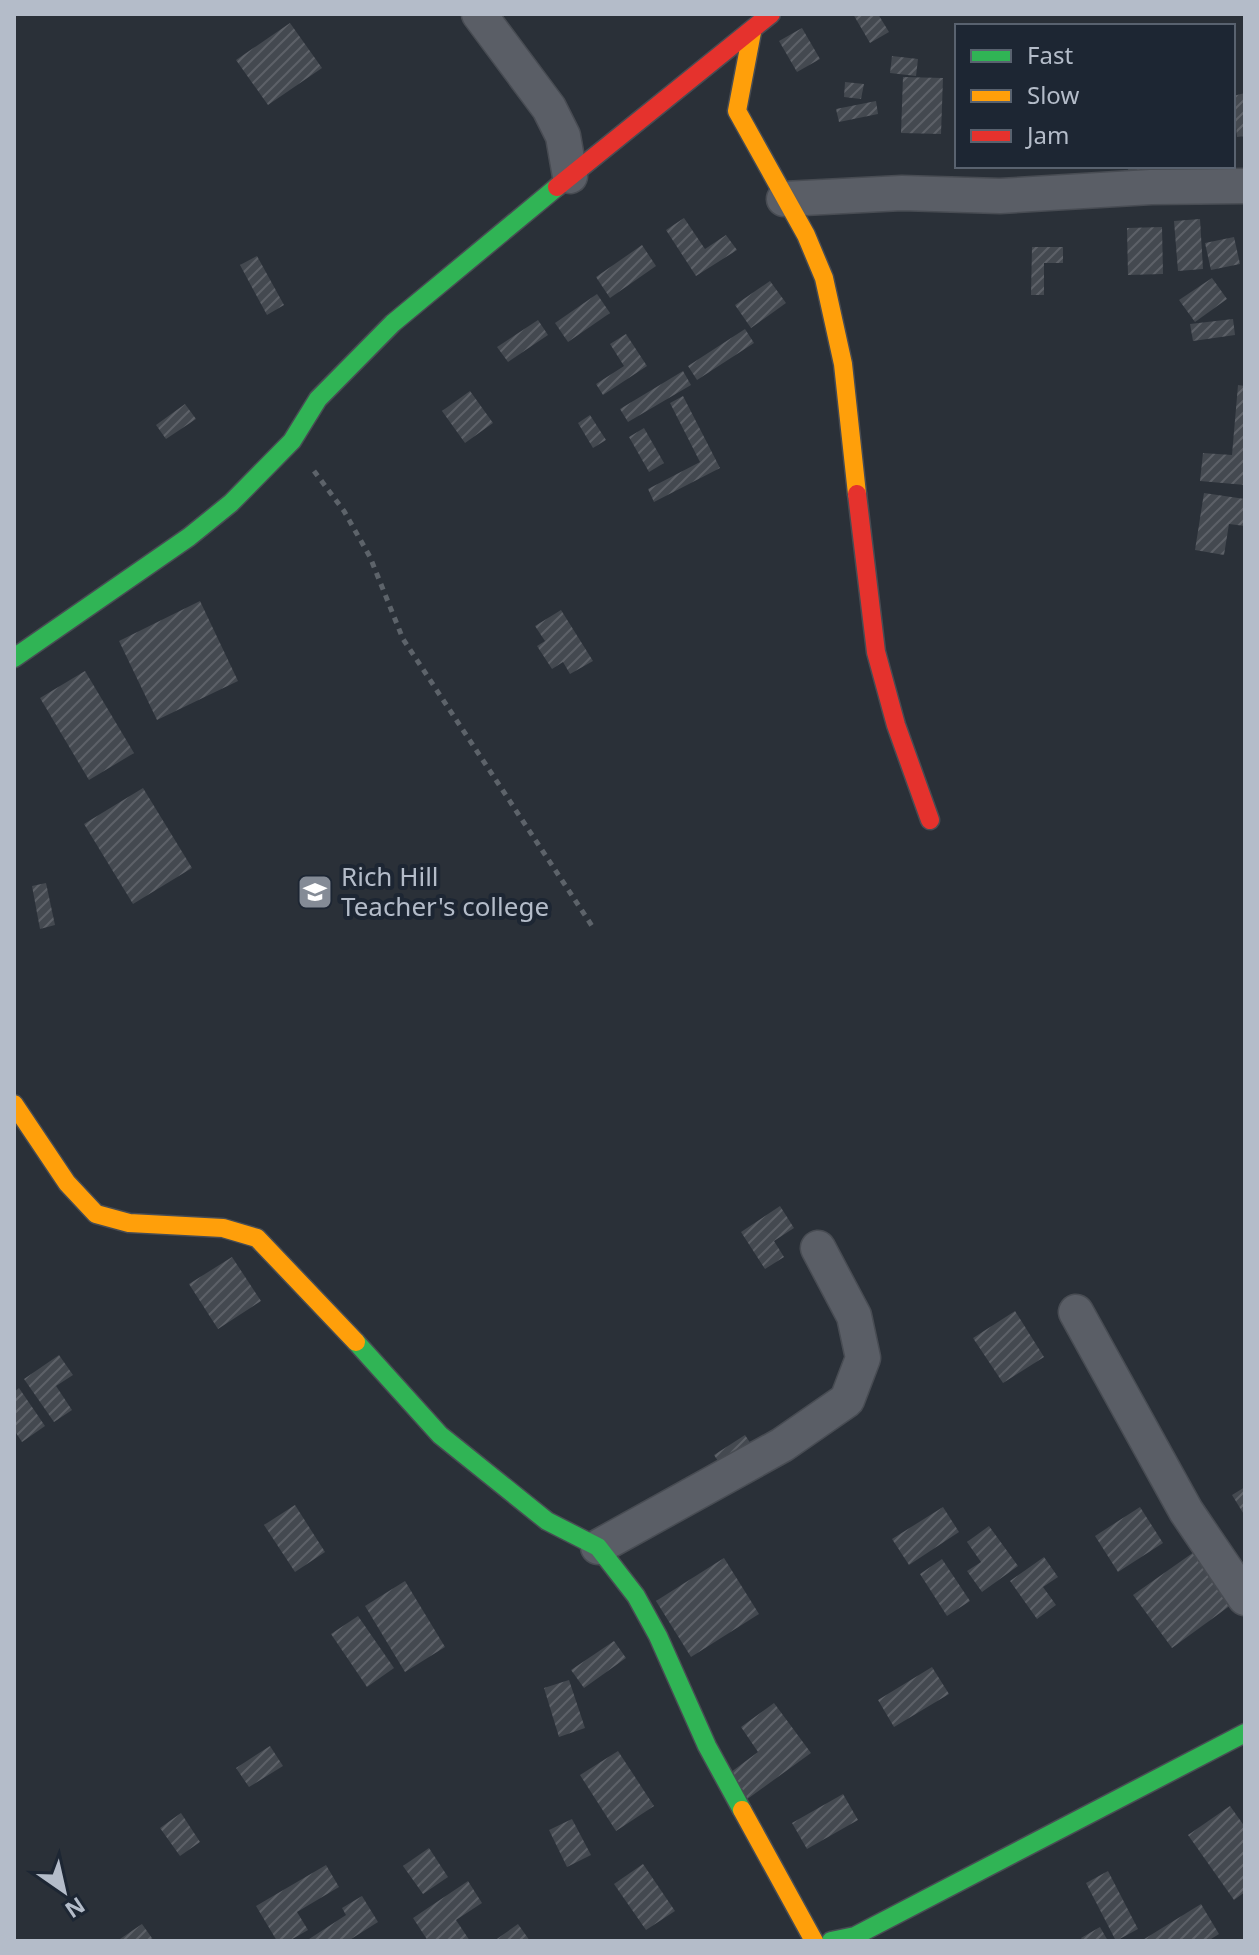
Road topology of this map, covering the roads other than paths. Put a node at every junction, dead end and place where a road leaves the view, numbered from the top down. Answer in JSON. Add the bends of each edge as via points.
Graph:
{"nodes":[{"id":1,"x":479,"y":14,"type":"edge"},
{"id":2,"x":771,"y":14,"type":"edge"},
{"id":3,"x":752,"y":32,"type":"junction"},
{"id":4,"x":570,"y":176,"type":"junction"},
{"id":5,"x":1245,"y":186,"type":"edge"},
{"id":6,"x":784,"y":199,"type":"junction"},
{"id":7,"x":14,"y":658,"type":"edge"},
{"id":8,"x":930,"y":820,"type":"dead end"},
{"id":9,"x":14,"y":1104,"type":"edge"},
{"id":10,"x":818,"y":1248,"type":"dead end"},
{"id":11,"x":1076,"y":1312,"type":"dead end"},
{"id":12,"x":598,"y":1547,"type":"junction"},
{"id":13,"x":1245,"y":1598,"type":"edge"},
{"id":14,"x":1245,"y":1733,"type":"edge"},
{"id":15,"x":814,"y":1941,"type":"edge"},
{"id":16,"x":831,"y":1941,"type":"edge"}],
"edges":[{"from":1,"to":4,"type":"street","via":[[556,120]]},
{"from":2,"to":3,"type":"street"},
{"from":3,"to":4,"type":"street"},
{"from":3,"to":6,"type":"street","via":[[737,111]]},
{"from":4,"to":7,"type":"street","via":[[370,345],[318,399],[292,441],[231,503]]},
{"from":5,"to":6,"type":"street"},
{"from":6,"to":8,"type":"street","via":[[816,255],[837,326],[872,629],[880,671]]},
{"from":9,"to":12,"type":"street","via":[[67,1183],[96,1214],[129,1223],[223,1228],[257,1238],[440,1435],[547,1521]]},
{"from":10,"to":12,"type":"street","via":[[854,1316],[863,1358],[847,1400],[782,1445]]},
{"from":11,"to":13,"type":"street","via":[[1186,1511]]},
{"from":12,"to":15,"type":"street","via":[[636,1596],[658,1636],[707,1746]]},
{"from":14,"to":16,"type":"street","via":[[855,1936]]}]}
